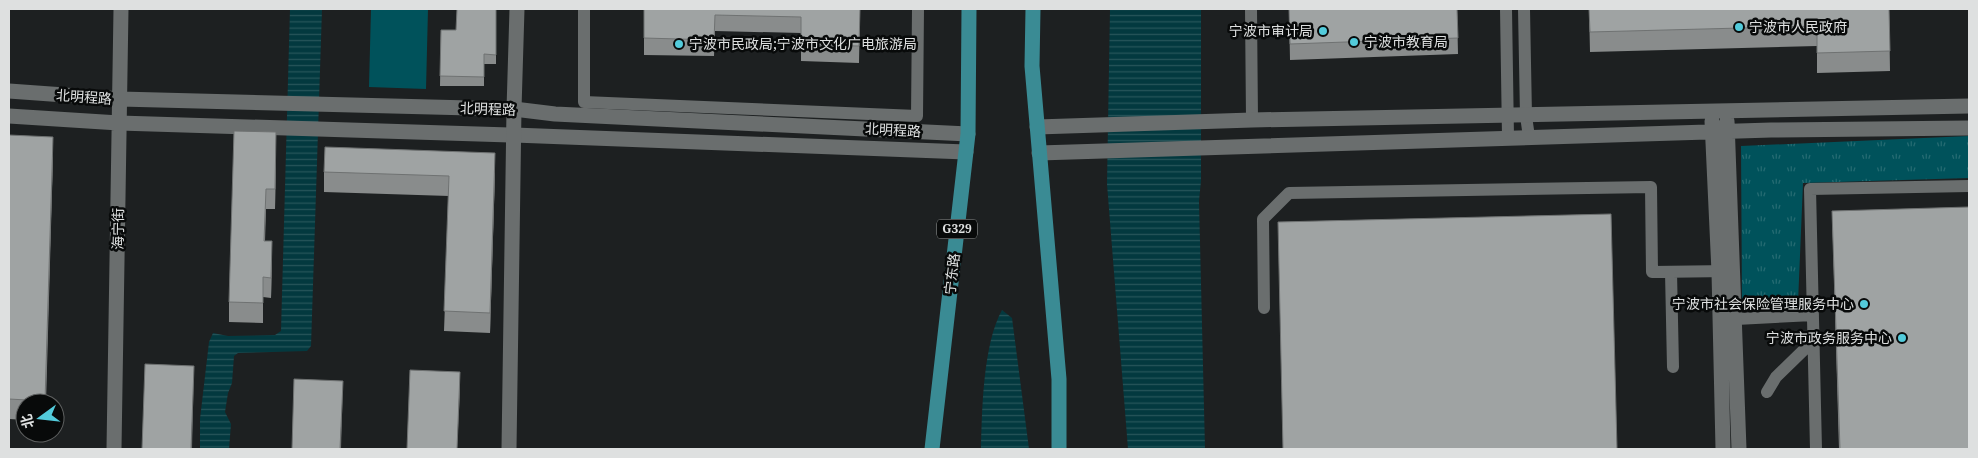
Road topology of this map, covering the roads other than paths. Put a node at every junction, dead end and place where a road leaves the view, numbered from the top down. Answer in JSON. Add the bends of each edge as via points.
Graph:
{"nodes":[{"id":1,"x":121,"y":9,"type":"edge"},
{"id":2,"x":517,"y":9,"type":"edge"},
{"id":3,"x":584,"y":9,"type":"edge"},
{"id":4,"x":918,"y":9,"type":"edge"},
{"id":5,"x":969,"y":9,"type":"edge"},
{"id":6,"x":1033,"y":9,"type":"edge"},
{"id":7,"x":1251,"y":9,"type":"edge"},
{"id":8,"x":1506,"y":9,"type":"edge"},
{"id":9,"x":1524,"y":9,"type":"edge"},
{"id":10,"x":9,"y":91,"type":"edge"},
{"id":11,"x":120,"y":99,"type":"junction"},
{"id":12,"x":1969,"y":106,"type":"edge"},
{"id":13,"x":514,"y":109,"type":"junction"},
{"id":14,"x":1711,"y":112,"type":"junction"},
{"id":15,"x":1727,"y":112,"type":"junction"},
{"id":16,"x":1508,"y":115,"type":"junction"},
{"id":17,"x":9,"y":116,"type":"edge"},
{"id":18,"x":1526,"y":116,"type":"junction"},
{"id":19,"x":1252,"y":120,"type":"junction"},
{"id":20,"x":119,"y":122,"type":"junction"},
{"id":21,"x":1037,"y":127,"type":"junction"},
{"id":22,"x":1969,"y":128,"type":"edge"},
{"id":23,"x":1720,"y":131,"type":"junction"},
{"id":24,"x":968,"y":134,"type":"junction"},
{"id":25,"x":514,"y":135,"type":"junction"},
{"id":26,"x":1508,"y":137,"type":"junction"},
{"id":27,"x":1529,"y":137,"type":"junction"},
{"id":28,"x":966,"y":152,"type":"junction"},
{"id":29,"x":1039,"y":152,"type":"junction"},
{"id":30,"x":1969,"y":186,"type":"edge"},
{"id":31,"x":1726,"y":271,"type":"junction"},
{"id":32,"x":1671,"y":272,"type":"junction"},
{"id":33,"x":1264,"y":308,"type":"dead end"},
{"id":34,"x":1813,"y":315,"type":"junction"},
{"id":35,"x":1736,"y":319,"type":"junction"},
{"id":36,"x":1813,"y":341,"type":"junction"},
{"id":37,"x":1673,"y":367,"type":"dead end"},
{"id":38,"x":1767,"y":392,"type":"dead end"},
{"id":39,"x":114,"y":449,"type":"edge"},
{"id":40,"x":509,"y":449,"type":"edge"},
{"id":41,"x":932,"y":449,"type":"edge"},
{"id":42,"x":1060,"y":449,"type":"edge"},
{"id":43,"x":1723,"y":449,"type":"edge"},
{"id":44,"x":1739,"y":449,"type":"edge"},
{"id":45,"x":1816,"y":449,"type":"edge"}],
"edges":[{"from":1,"to":11,"type":"street","name":"海宁街"},
{"from":2,"to":13,"type":"street"},
{"from":3,"to":4,"type":"lane","via":[[584,102],[917,116]]},
{"from":5,"to":24,"type":"main road","name":"宁东路","number":"G329"},
{"from":6,"to":21,"type":"main road","via":[[1032,66]]},
{"from":7,"to":19,"type":"lane"},
{"from":8,"to":16,"type":"lane"},
{"from":9,"to":18,"type":"lane"},
{"from":10,"to":11,"type":"street","name":"北明程路"},
{"from":11,"to":13,"type":"street","name":"北明程路"},
{"from":11,"to":20,"type":"street","name":"海宁街"},
{"from":12,"to":15,"type":"street"},
{"from":13,"to":24,"type":"street","name":"北明程路","via":[[555,114]]},
{"from":13,"to":25,"type":"street"},
{"from":14,"to":15,"type":"street"},
{"from":14,"to":18,"type":"street"},
{"from":14,"to":23,"type":"street"},
{"from":15,"to":23,"type":"street"},
{"from":16,"to":18,"type":"street"},
{"from":16,"to":19,"type":"street"},
{"from":16,"to":26,"type":"lane"},
{"from":17,"to":20,"type":"street","name":"北明程路"},
{"from":18,"to":27,"type":"lane"},
{"from":19,"to":21,"type":"street"},
{"from":20,"to":25,"type":"street","name":"北明程路"},
{"from":20,"to":39,"type":"street","name":"海宁街"},
{"from":21,"to":29,"type":"main road"},
{"from":22,"to":23,"type":"street"},
{"from":23,"to":27,"type":"street"},
{"from":23,"to":31,"type":"street"},
{"from":24,"to":28,"type":"main road","name":"宁东路","number":"G329"},
{"from":25,"to":28,"type":"street","name":"北明程路"},
{"from":25,"to":40,"type":"street"},
{"from":26,"to":27,"type":"street"},
{"from":26,"to":29,"type":"street"},
{"from":28,"to":41,"type":"main road","name":"宁东路","number":"G329"},
{"from":29,"to":42,"type":"main road","via":[[1059,378]]},
{"from":30,"to":34,"type":"lane","via":[[1810,189]]},
{"from":31,"to":32,"type":"lane"},
{"from":31,"to":35,"type":"street"},
{"from":31,"to":43,"type":"street"},
{"from":32,"to":33,"type":"lane","via":[[1652,272],[1651,187],[1289,193],[1263,220]]},
{"from":32,"to":37,"type":"lane"},
{"from":34,"to":35,"type":"lane"},
{"from":34,"to":36,"type":"lane"},
{"from":35,"to":44,"type":"street"},
{"from":36,"to":38,"type":"lane","via":[[1776,377]]},
{"from":36,"to":45,"type":"lane"}]}
